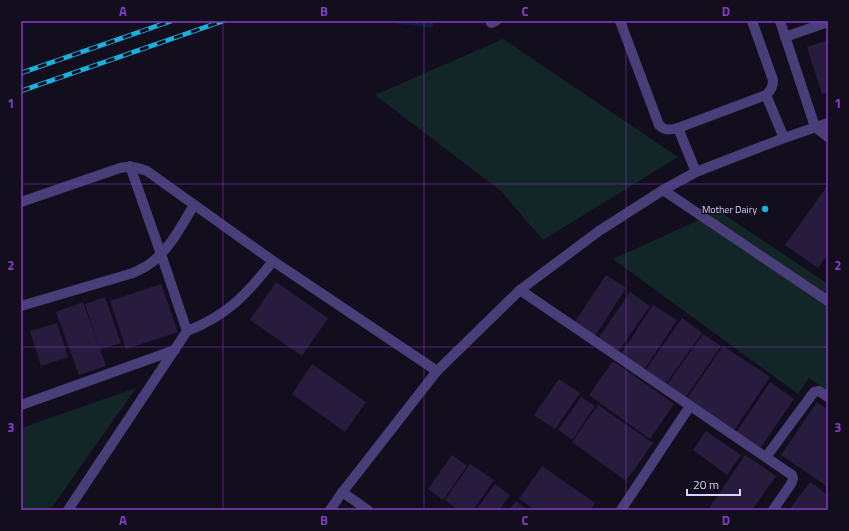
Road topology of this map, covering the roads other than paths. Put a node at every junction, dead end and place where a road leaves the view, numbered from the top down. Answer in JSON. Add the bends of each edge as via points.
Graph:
{"nodes":[{"id":1,"x":620,"y":21,"type":"edge"},
{"id":2,"x":752,"y":21,"type":"edge"},
{"id":3,"x":780,"y":21,"type":"edge"},
{"id":4,"x":828,"y":22,"type":"edge"},
{"id":5,"x":786,"y":37,"type":"junction"},
{"id":6,"x":766,"y":95,"type":"junction"},
{"id":7,"x":828,"y":123,"type":"edge"},
{"id":8,"x":815,"y":127,"type":"junction"},
{"id":9,"x":678,"y":128,"type":"junction"},
{"id":10,"x":828,"y":137,"type":"edge"},
{"id":11,"x":784,"y":138,"type":"junction"},
{"id":12,"x":130,"y":166,"type":"junction"},
{"id":13,"x":696,"y":172,"type":"junction"},
{"id":14,"x":663,"y":190,"type":"junction"},
{"id":15,"x":21,"y":202,"type":"edge"},
{"id":16,"x":194,"y":205,"type":"junction"},
{"id":17,"x":161,"y":254,"type":"junction"},
{"id":18,"x":273,"y":261,"type":"junction"},
{"id":19,"x":520,"y":290,"type":"junction"},
{"id":20,"x":828,"y":301,"type":"edge"},
{"id":21,"x":21,"y":306,"type":"edge"},
{"id":22,"x":187,"y":332,"type":"junction"},
{"id":23,"x":175,"y":350,"type":"junction"},
{"id":24,"x":437,"y":370,"type":"junction"},
{"id":25,"x":828,"y":397,"type":"edge"},
{"id":26,"x":21,"y":405,"type":"edge"},
{"id":27,"x":690,"y":406,"type":"junction"},
{"id":28,"x":766,"y":457,"type":"junction"},
{"id":29,"x":342,"y":492,"type":"junction"},
{"id":30,"x":68,"y":510,"type":"edge"},
{"id":31,"x":330,"y":510,"type":"edge"},
{"id":32,"x":368,"y":510,"type":"edge"},
{"id":33,"x":621,"y":510,"type":"edge"},
{"id":34,"x":772,"y":510,"type":"edge"}],
"edges":[{"from":1,"to":9,"type":"street","via":[[659,125],[664,130]]},
{"from":2,"to":6,"type":"street","via":[[773,80],[772,89]]},
{"from":3,"to":5,"type":"street"},
{"from":4,"to":5,"type":"street"},
{"from":5,"to":8,"type":"street"},
{"from":6,"to":9,"type":"street"},
{"from":6,"to":11,"type":"street"},
{"from":7,"to":8,"type":"street"},
{"from":8,"to":10,"type":"street"},
{"from":8,"to":11,"type":"street"},
{"from":9,"to":13,"type":"street"},
{"from":11,"to":13,"type":"street"},
{"from":12,"to":15,"type":"street"},
{"from":12,"to":16,"type":"street","via":[[147,171]]},
{"from":12,"to":17,"type":"street"},
{"from":13,"to":14,"type":"street"},
{"from":14,"to":19,"type":"street","via":[[599,231]]},
{"from":14,"to":20,"type":"street"},
{"from":16,"to":17,"type":"street"},
{"from":16,"to":18,"type":"street"},
{"from":17,"to":21,"type":"street","via":[[133,273]]},
{"from":17,"to":22,"type":"street"},
{"from":18,"to":22,"type":"street","via":[[242,298],[222,314]]},
{"from":18,"to":24,"type":"street"},
{"from":19,"to":24,"type":"street"},
{"from":19,"to":27,"type":"street"},
{"from":22,"to":23,"type":"street"},
{"from":23,"to":26,"type":"street"},
{"from":23,"to":30,"type":"street"},
{"from":24,"to":29,"type":"street"},
{"from":25,"to":28,"type":"street","via":[[819,391],[814,392]]},
{"from":27,"to":28,"type":"street"},
{"from":27,"to":33,"type":"street"},
{"from":28,"to":34,"type":"street","via":[[792,475],[793,479]]},
{"from":29,"to":31,"type":"street"},
{"from":29,"to":32,"type":"street"}]}
